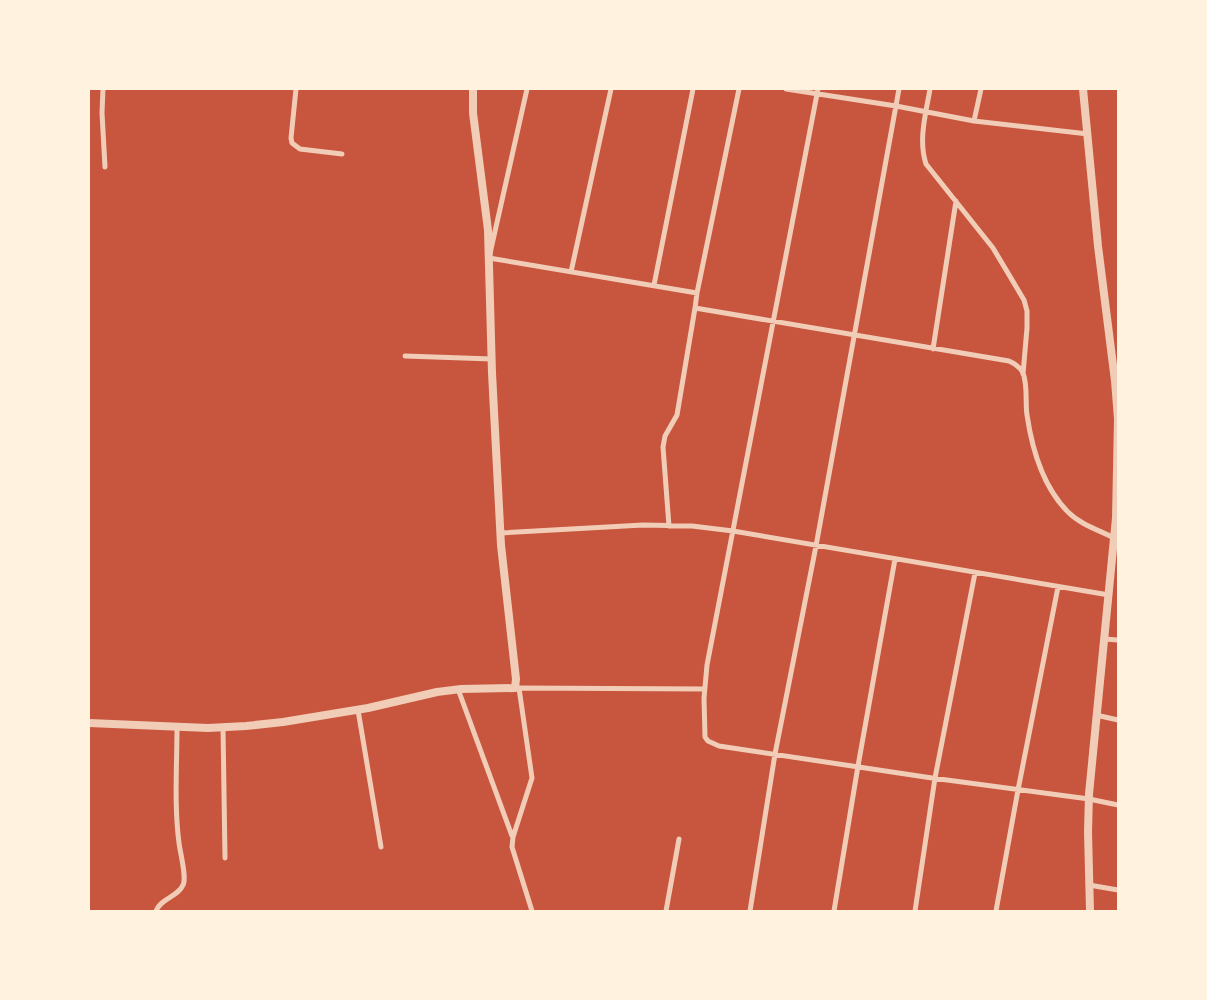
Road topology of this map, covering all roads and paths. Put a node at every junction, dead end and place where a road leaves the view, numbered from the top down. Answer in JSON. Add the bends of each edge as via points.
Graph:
{"nodes":[{"id":1,"x":103,"y":89,"type":"edge"},
{"id":2,"x":296,"y":89,"type":"edge"},
{"id":3,"x":473,"y":89,"type":"edge"},
{"id":4,"x":527,"y":89,"type":"edge"},
{"id":5,"x":611,"y":89,"type":"edge"},
{"id":6,"x":693,"y":89,"type":"edge"},
{"id":7,"x":739,"y":89,"type":"edge"},
{"id":8,"x":786,"y":89,"type":"edge"},
{"id":9,"x":899,"y":89,"type":"edge"},
{"id":10,"x":930,"y":89,"type":"edge"},
{"id":11,"x":981,"y":89,"type":"edge"},
{"id":12,"x":1083,"y":89,"type":"edge"},
{"id":13,"x":818,"y":91,"type":"edge"},
{"id":14,"x":896,"y":106,"type":"junction"},
{"id":15,"x":926,"y":112,"type":"junction"},
{"id":16,"x":974,"y":121,"type":"junction"},
{"id":17,"x":1088,"y":134,"type":"junction"},
{"id":18,"x":342,"y":154,"type":"dead end"},
{"id":19,"x":105,"y":167,"type":"dead end"},
{"id":20,"x":956,"y":201,"type":"junction"},
{"id":21,"x":489,"y":258,"type":"junction"},
{"id":22,"x":571,"y":272,"type":"junction"},
{"id":23,"x":654,"y":285,"type":"junction"},
{"id":24,"x":697,"y":293,"type":"junction"},
{"id":25,"x":695,"y":308,"type":"junction"},
{"id":26,"x":773,"y":321,"type":"junction"},
{"id":27,"x":855,"y":334,"type":"junction"},
{"id":28,"x":933,"y":349,"type":"junction"},
{"id":29,"x":405,"y":356,"type":"dead end"},
{"id":30,"x":492,"y":359,"type":"junction"},
{"id":31,"x":1023,"y":374,"type":"junction"},
{"id":32,"x":669,"y":526,"type":"junction"},
{"id":33,"x":732,"y":531,"type":"junction"},
{"id":34,"x":500,"y":533,"type":"junction"},
{"id":35,"x":1116,"y":539,"type":"edge"},
{"id":36,"x":816,"y":546,"type":"junction"},
{"id":37,"x":895,"y":559,"type":"junction"},
{"id":38,"x":975,"y":573,"type":"junction"},
{"id":39,"x":1058,"y":587,"type":"junction"},
{"id":40,"x":1109,"y":595,"type":"junction"},
{"id":41,"x":1104,"y":639,"type":"junction"},
{"id":42,"x":1118,"y":640,"type":"edge"},
{"id":43,"x":517,"y":688,"type":"junction"},
{"id":44,"x":458,"y":689,"type":"junction"},
{"id":45,"x":704,"y":690,"type":"junction"},
{"id":46,"x":358,"y":710,"type":"junction"},
{"id":47,"x":1096,"y":715,"type":"junction"},
{"id":48,"x":1118,"y":720,"type":"edge"},
{"id":49,"x":89,"y":723,"type":"edge"},
{"id":50,"x":178,"y":727,"type":"junction"},
{"id":51,"x":223,"y":727,"type":"junction"},
{"id":52,"x":775,"y":754,"type":"junction"},
{"id":53,"x":858,"y":766,"type":"junction"},
{"id":54,"x":935,"y":778,"type":"junction"},
{"id":55,"x":1018,"y":790,"type":"junction"},
{"id":56,"x":1089,"y":799,"type":"junction"},
{"id":57,"x":1118,"y":805,"type":"edge"},
{"id":58,"x":512,"y":838,"type":"junction"},
{"id":59,"x":679,"y":839,"type":"dead end"},
{"id":60,"x":381,"y":847,"type":"dead end"},
{"id":61,"x":225,"y":858,"type":"dead end"},
{"id":62,"x":1089,"y":885,"type":"junction"},
{"id":63,"x":1118,"y":890,"type":"edge"},
{"id":64,"x":156,"y":911,"type":"edge"},
{"id":65,"x":532,"y":911,"type":"edge"},
{"id":66,"x":666,"y":911,"type":"edge"},
{"id":67,"x":750,"y":911,"type":"edge"},
{"id":68,"x":834,"y":911,"type":"edge"},
{"id":69,"x":915,"y":911,"type":"edge"},
{"id":70,"x":996,"y":911,"type":"edge"},
{"id":71,"x":1090,"y":911,"type":"edge"}],
"edges":[{"from":1,"to":19,"type":"street"},
{"from":2,"to":18,"type":"street","via":[[292,143],[300,149]]},
{"from":3,"to":21,"type":"street"},
{"from":4,"to":21,"type":"street"},
{"from":5,"to":22,"type":"street"},
{"from":6,"to":23,"type":"street"},
{"from":7,"to":24,"type":"street"},
{"from":8,"to":13,"type":"street"},
{"from":9,"to":14,"type":"street"},
{"from":10,"to":15,"type":"street"},
{"from":11,"to":16,"type":"street"},
{"from":12,"to":17,"type":"street"},
{"from":13,"to":14,"type":"street"},
{"from":13,"to":26,"type":"street"},
{"from":14,"to":15,"type":"street"},
{"from":14,"to":27,"type":"street"},
{"from":15,"to":16,"type":"street"},
{"from":15,"to":20,"type":"street","via":[[922,146],[926,164]]},
{"from":16,"to":17,"type":"street"},
{"from":17,"to":35,"type":"street","via":[[1118,419]]},
{"from":20,"to":28,"type":"street"},
{"from":20,"to":31,"type":"street","via":[[993,248],[1024,300],[1027,328]]},
{"from":21,"to":22,"type":"street"},
{"from":21,"to":30,"type":"street"},
{"from":22,"to":23,"type":"street"},
{"from":23,"to":24,"type":"street"},
{"from":24,"to":25,"type":"street"},
{"from":25,"to":26,"type":"street"},
{"from":25,"to":32,"type":"street","via":[[678,415],[665,436],[663,447]]},
{"from":26,"to":27,"type":"street"},
{"from":26,"to":33,"type":"street"},
{"from":27,"to":28,"type":"street"},
{"from":27,"to":36,"type":"street"},
{"from":28,"to":31,"type":"street","via":[[1010,361],[1017,364]]},
{"from":29,"to":30,"type":"street"},
{"from":30,"to":34,"type":"street"},
{"from":31,"to":35,"type":"street","via":[[1027,415],[1037,460],[1052,490],[1068,513]]},
{"from":32,"to":33,"type":"street"},
{"from":32,"to":34,"type":"street"},
{"from":33,"to":36,"type":"street"},
{"from":33,"to":45,"type":"street"},
{"from":34,"to":43,"type":"street"},
{"from":35,"to":40,"type":"street"},
{"from":36,"to":37,"type":"street"},
{"from":36,"to":52,"type":"street"},
{"from":37,"to":38,"type":"street"},
{"from":37,"to":53,"type":"street"},
{"from":38,"to":39,"type":"street"},
{"from":38,"to":54,"type":"street"},
{"from":39,"to":40,"type":"street"},
{"from":39,"to":55,"type":"street"},
{"from":40,"to":41,"type":"street"},
{"from":41,"to":42,"type":"street"},
{"from":41,"to":47,"type":"street"},
{"from":43,"to":44,"type":"street"},
{"from":43,"to":45,"type":"street"},
{"from":43,"to":58,"type":"street","via":[[532,778]]},
{"from":44,"to":46,"type":"street"},
{"from":44,"to":58,"type":"street"},
{"from":45,"to":52,"type":"street","via":[[704,726],[708,741],[719,746]]},
{"from":46,"to":51,"type":"street","via":[[283,722]]},
{"from":46,"to":60,"type":"street"},
{"from":47,"to":48,"type":"street"},
{"from":47,"to":56,"type":"street"},
{"from":49,"to":50,"type":"street"},
{"from":50,"to":51,"type":"street"},
{"from":50,"to":64,"type":"street","via":[[177,815],[184,882],[180,889],[161,902]]},
{"from":51,"to":61,"type":"street"},
{"from":52,"to":53,"type":"street"},
{"from":52,"to":67,"type":"street"},
{"from":53,"to":54,"type":"street"},
{"from":53,"to":68,"type":"street"},
{"from":54,"to":55,"type":"street"},
{"from":54,"to":69,"type":"street"},
{"from":55,"to":56,"type":"street"},
{"from":55,"to":70,"type":"street"},
{"from":56,"to":57,"type":"street"},
{"from":56,"to":62,"type":"street"},
{"from":58,"to":65,"type":"street","via":[[514,857]]},
{"from":59,"to":66,"type":"street"},
{"from":62,"to":63,"type":"street"},
{"from":62,"to":71,"type":"street"}]}
